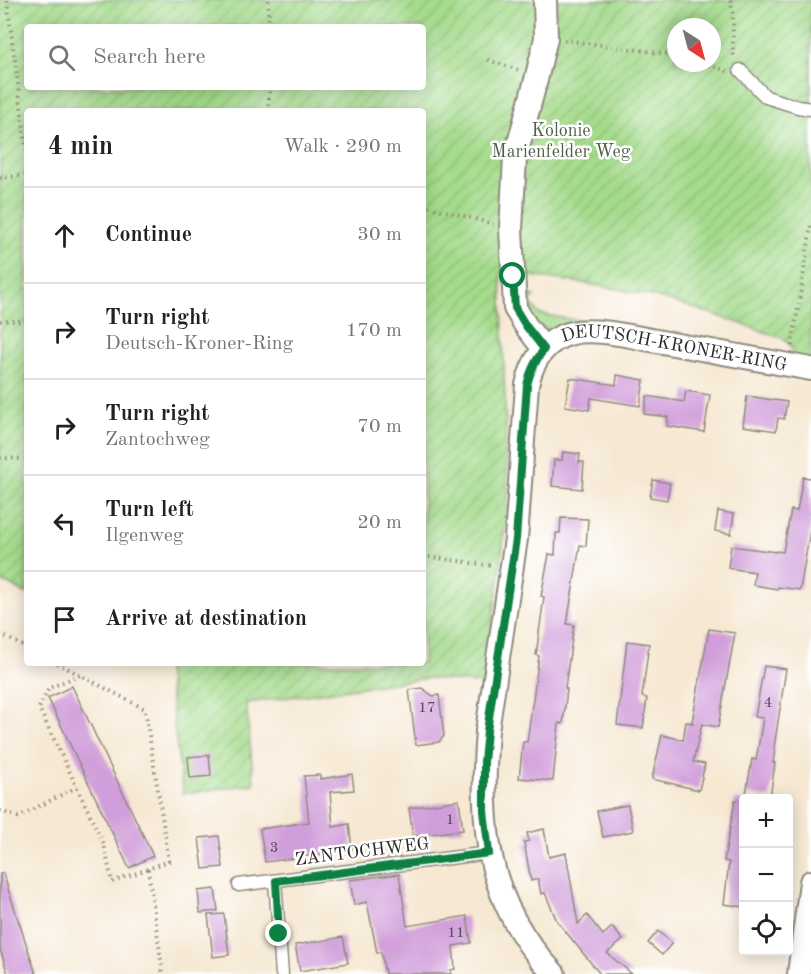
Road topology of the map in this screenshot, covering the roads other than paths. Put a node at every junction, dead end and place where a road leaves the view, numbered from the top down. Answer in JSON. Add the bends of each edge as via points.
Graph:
{"nodes":[{"id":1,"x":545,"y":0,"type":"edge"},
{"id":2,"x":740,"y":70,"type":"road end"},
{"id":3,"x":811,"y":109,"type":"edge"},
{"id":4,"x":544,"y":349,"type":"junction"},
{"id":5,"x":811,"y":369,"type":"edge"},
{"id":6,"x":489,"y":853,"type":"junction"},
{"id":7,"x":276,"y":881,"type":"junction"},
{"id":8,"x":811,"y":882,"type":"edge"},
{"id":9,"x":239,"y":885,"type":"dead end"},
{"id":10,"x":282,"y":974,"type":"edge"},
{"id":11,"x":554,"y":974,"type":"edge"},
{"id":12,"x":799,"y":974,"type":"edge"}],
"edges":[{"from":1,"to":4,"type":"street","via":[[546,38],[515,158],[511,230],[515,308]]},
{"from":2,"to":3,"type":"lane","via":[[766,97]]},
{"from":4,"to":5,"type":"street","name":"DEUTSCH-KRONER-RING","via":[[570,333],[590,331]]},
{"from":4,"to":6,"type":"street","name":"DEUTSCH-KRONER-RING","via":[[529,372],[527,385],[516,539],[487,731],[484,811]]},
{"from":6,"to":7,"type":"lane","name":"ZANTOCHWEG"},
{"from":6,"to":11,"type":"street","name":"DEUTSCH-KRONER-RING","via":[[507,909],[530,947]]},
{"from":7,"to":9,"type":"lane","name":"ZANTOCHWEG"},
{"from":7,"to":10,"type":"lane"},
{"from":8,"to":12,"type":"street"}]}
